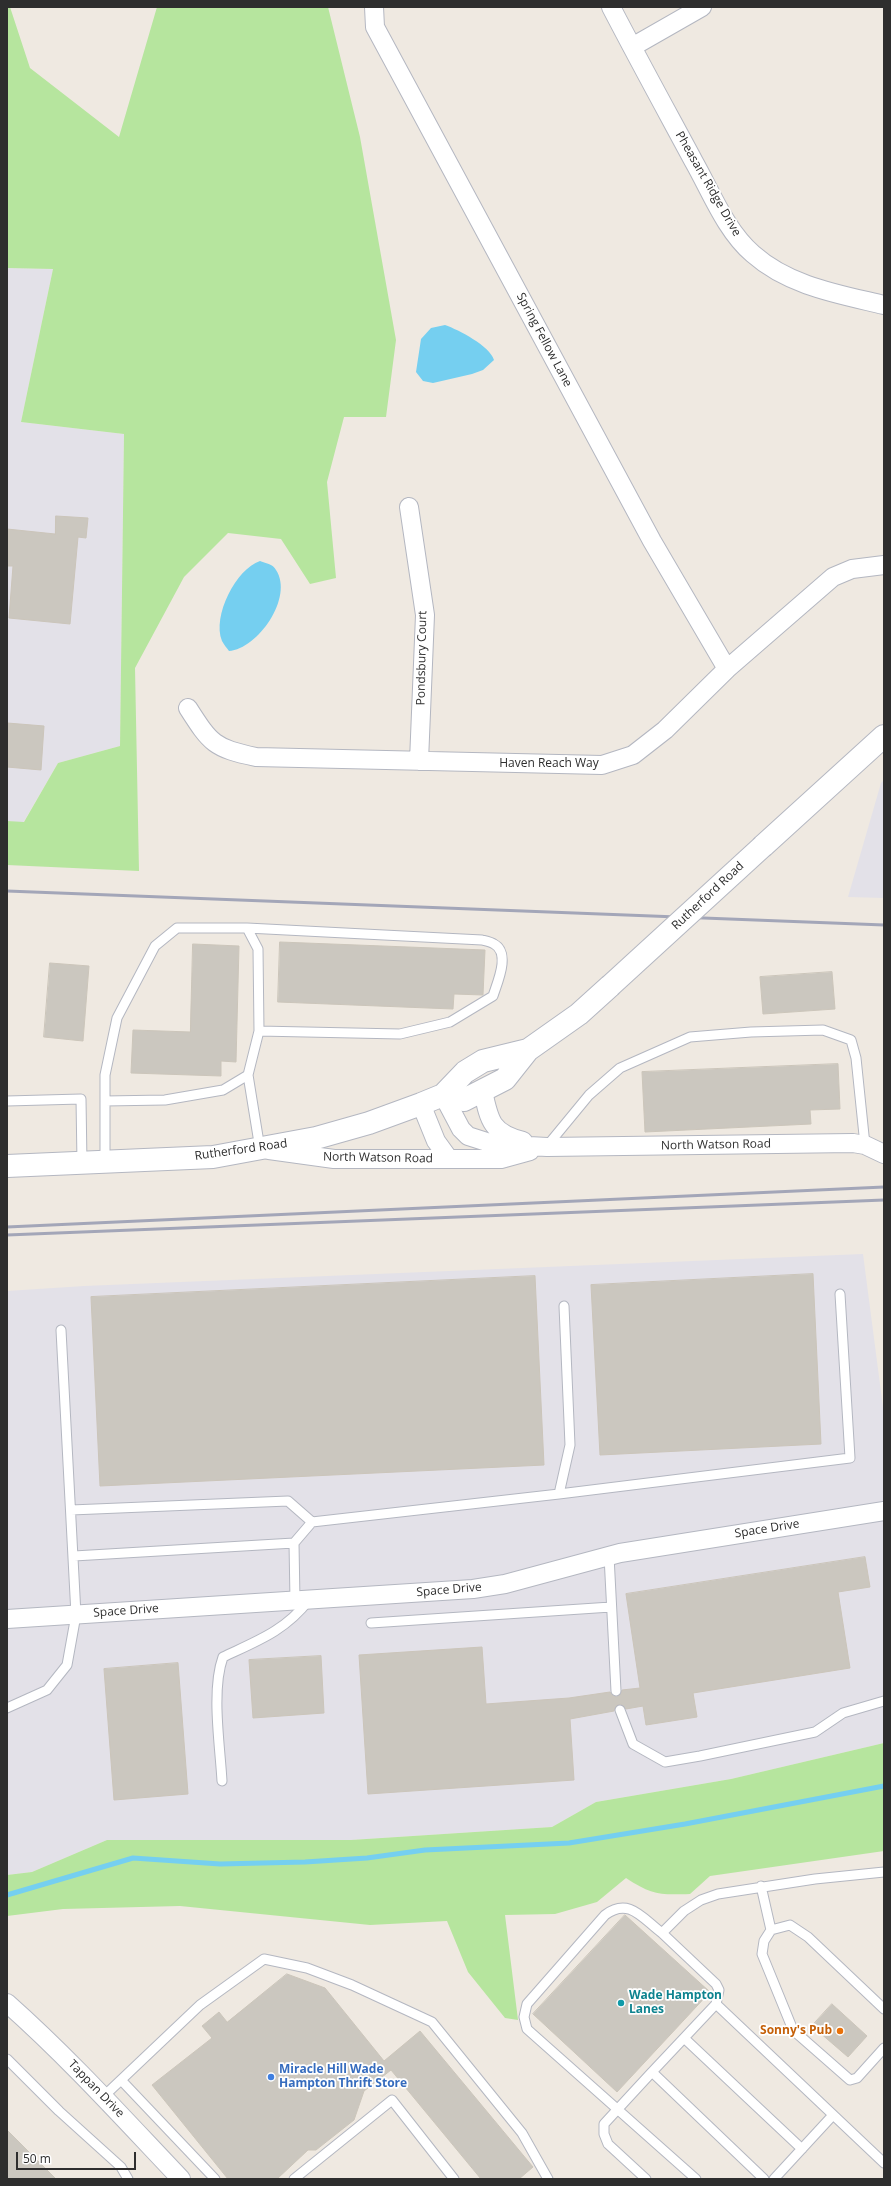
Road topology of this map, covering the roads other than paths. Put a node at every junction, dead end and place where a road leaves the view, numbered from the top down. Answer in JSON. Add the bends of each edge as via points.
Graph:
{"nodes":[{"id":1,"x":374,"y":7,"type":"edge"},
{"id":2,"x":611,"y":7,"type":"edge"},
{"id":3,"x":702,"y":7,"type":"edge"},
{"id":4,"x":632,"y":47,"type":"junction"},
{"id":5,"x":884,"y":304,"type":"edge"},
{"id":6,"x":409,"y":507,"type":"dead end"},
{"id":7,"x":884,"y":565,"type":"edge"},
{"id":8,"x":727,"y":669,"type":"junction"},
{"id":9,"x":188,"y":708,"type":"dead end"},
{"id":10,"x":884,"y":736,"type":"edge"},
{"id":11,"x":419,"y":761,"type":"junction"},
{"id":12,"x":247,"y":928,"type":"junction"},
{"id":13,"x":260,"y":1031,"type":"junction"},
{"id":14,"x":528,"y":1050,"type":"junction"},
{"id":15,"x":248,"y":1075,"type":"junction"},
{"id":16,"x":483,"y":1091,"type":"junction"},
{"id":17,"x":443,"y":1095,"type":"junction"},
{"id":18,"x":7,"y":1101,"type":"edge"},
{"id":19,"x":105,"y":1101,"type":"junction"},
{"id":20,"x":421,"y":1104,"type":"junction"},
{"id":21,"x":865,"y":1145,"type":"junction"},
{"id":22,"x":546,"y":1147,"type":"junction"},
{"id":23,"x":260,"y":1149,"type":"junction"},
{"id":24,"x":884,"y":1154,"type":"edge"},
{"id":25,"x":449,"y":1159,"type":"junction"},
{"id":26,"x":105,"y":1162,"type":"junction"},
{"id":27,"x":82,"y":1163,"type":"junction"},
{"id":28,"x":7,"y":1166,"type":"edge"},
{"id":29,"x":840,"y":1294,"type":"dead end"},
{"id":30,"x":564,"y":1306,"type":"dead end"},
{"id":31,"x":61,"y":1330,"type":"dead end"},
{"id":32,"x":559,"y":1494,"type":"junction"},
{"id":33,"x":71,"y":1510,"type":"junction"},
{"id":34,"x":884,"y":1510,"type":"edge"},
{"id":35,"x":312,"y":1522,"type":"junction"},
{"id":36,"x":294,"y":1544,"type":"junction"},
{"id":37,"x":74,"y":1556,"type":"junction"},
{"id":38,"x":609,"y":1556,"type":"junction"},
{"id":39,"x":302,"y":1600,"type":"junction"},
{"id":40,"x":611,"y":1607,"type":"junction"},
{"id":41,"x":76,"y":1615,"type":"junction"},
{"id":42,"x":7,"y":1619,"type":"edge"},
{"id":43,"x":371,"y":1623,"type":"dead end"},
{"id":44,"x":616,"y":1691,"type":"dead end"},
{"id":45,"x":884,"y":1701,"type":"edge"},
{"id":46,"x":7,"y":1708,"type":"edge"},
{"id":47,"x":620,"y":1710,"type":"dead end"},
{"id":48,"x":222,"y":1781,"type":"dead end"},
{"id":49,"x":884,"y":1872,"type":"edge"},
{"id":50,"x":761,"y":1886,"type":"junction"},
{"id":51,"x":771,"y":1930,"type":"junction"},
{"id":52,"x":662,"y":1933,"type":"junction"},
{"id":53,"x":7,"y":2003,"type":"edge"},
{"id":54,"x":716,"y":2004,"type":"junction"},
{"id":55,"x":884,"y":2009,"type":"edge"},
{"id":56,"x":684,"y":2038,"type":"junction"},
{"id":57,"x":884,"y":2048,"type":"edge"},
{"id":58,"x":7,"y":2058,"type":"edge"},
{"id":59,"x":652,"y":2072,"type":"junction"},
{"id":60,"x":121,"y":2080,"type":"junction"},
{"id":61,"x":103,"y":2097,"type":"junction"},
{"id":62,"x":617,"y":2107,"type":"junction"},
{"id":63,"x":833,"y":2115,"type":"junction"},
{"id":64,"x":802,"y":2149,"type":"junction"},
{"id":65,"x":884,"y":2163,"type":"edge"},
{"id":66,"x":128,"y":2179,"type":"edge"},
{"id":67,"x":181,"y":2179,"type":"edge"},
{"id":68,"x":215,"y":2179,"type":"edge"},
{"id":69,"x":294,"y":2179,"type":"edge"},
{"id":70,"x":454,"y":2179,"type":"edge"},
{"id":71,"x":548,"y":2179,"type":"edge"},
{"id":72,"x":646,"y":2179,"type":"edge"},
{"id":73,"x":696,"y":2179,"type":"edge"},
{"id":74,"x":764,"y":2179,"type":"edge"},
{"id":75,"x":774,"y":2179,"type":"edge"}],
"edges":[{"from":1,"to":8,"type":"street","name":"Spring Fellow Lane","via":[[376,27],[652,541]]},
{"from":2,"to":4,"type":"street","name":"Pheasant Ridge Drive"},
{"from":3,"to":4,"type":"street"},
{"from":4,"to":5,"type":"street","name":"Pheasant Ridge Drive","via":[[733,230],[752,253],[785,276],[814,288]]},
{"from":6,"to":11,"type":"street","name":"Pondsbury Court","via":[[425,615]]},
{"from":7,"to":8,"type":"street","name":"Haven Reach Way","via":[[852,569],[833,578]]},
{"from":8,"to":11,"type":"street","name":"Haven Reach Way","via":[[665,730],[633,755],[602,765]]},
{"from":9,"to":11,"type":"street","name":"Haven Reach Way","via":[[206,737],[227,751],[256,756]]},
{"from":10,"to":14,"type":"street","name":"Rutherford Road","bridge":true,"via":[[579,1014]]},
{"from":12,"to":13,"type":"lane","via":[[258,949]]},
{"from":12,"to":13,"type":"lane","via":[[482,940],[496,944],[502,954],[501,969],[493,996],[450,1022],[400,1034]]},
{"from":12,"to":19,"type":"lane","via":[[177,928],[155,946],[117,1018],[105,1075]]},
{"from":13,"to":15,"type":"lane"},
{"from":14,"to":16,"type":"street","name":"Rutherford Road","via":[[505,1079]]},
{"from":14,"to":17,"type":"street","name":"Rutherford Road","via":[[483,1061],[465,1072]]},
{"from":15,"to":19,"type":"lane","via":[[223,1090],[166,1100]]},
{"from":15,"to":23,"type":"lane"},
{"from":16,"to":17,"type":"street","name":"Rutherford Road","via":[[464,1100]]},
{"from":16,"to":22,"type":"street","name":"North Watson Road","via":[[489,1120],[499,1131],[512,1138]]},
{"from":17,"to":20,"type":"street","name":"Rutherford Road"},
{"from":17,"to":22,"type":"street","name":"North Watson Road","via":[[461,1129],[468,1136],[493,1144]]},
{"from":18,"to":27,"type":"lane","via":[[81,1099]]},
{"from":19,"to":26,"type":"lane"},
{"from":20,"to":23,"type":"street","name":"Rutherford Road","via":[[369,1123],[316,1138]]},
{"from":20,"to":25,"type":"street","name":"North Watson Road","via":[[436,1141]]},
{"from":21,"to":22,"type":"street","name":"North Watson Road"},
{"from":21,"to":22,"type":"lane","via":[[856,1058],[850,1040],[823,1030],[690,1037],[620,1068],[589,1095]]},
{"from":21,"to":24,"type":"street","name":"North Watson Road"},
{"from":22,"to":25,"type":"street","name":"North Watson Road","via":[[501,1159]]},
{"from":23,"to":25,"type":"street","name":"North Watson Road","via":[[334,1159]]},
{"from":23,"to":26,"type":"street","name":"Rutherford Road","via":[[213,1157]]},
{"from":26,"to":27,"type":"street","name":"Rutherford Road"},
{"from":27,"to":28,"type":"street","name":"Rutherford Road"},
{"from":29,"to":32,"type":"lane","via":[[850,1458]]},
{"from":30,"to":32,"type":"lane","via":[[570,1445]]},
{"from":31,"to":33,"type":"lane"},
{"from":32,"to":35,"type":"lane"},
{"from":33,"to":35,"type":"lane","via":[[288,1501]]},
{"from":33,"to":37,"type":"lane"},
{"from":34,"to":38,"type":"street","name":"Space Drive"},
{"from":35,"to":36,"type":"lane"},
{"from":36,"to":37,"type":"lane"},
{"from":36,"to":39,"type":"lane"},
{"from":37,"to":41,"type":"lane"},
{"from":38,"to":39,"type":"street","name":"Space Drive","via":[[473,1590]]},
{"from":38,"to":40,"type":"lane"},
{"from":39,"to":41,"type":"street","name":"Space Drive"},
{"from":39,"to":48,"type":"lane","via":[[298,1615],[262,1640],[223,1657],[217,1688]]},
{"from":40,"to":43,"type":"lane"},
{"from":40,"to":44,"type":"lane"},
{"from":41,"to":42,"type":"street","name":"Space Drive"},
{"from":41,"to":46,"type":"lane","via":[[67,1665],[48,1690]]},
{"from":45,"to":47,"type":"lane","via":[[843,1713],[815,1732],[665,1762],[633,1744]]},
{"from":49,"to":50,"type":"lane"},
{"from":50,"to":51,"type":"lane"},
{"from":50,"to":52,"type":"lane","via":[[718,1894],[702,1900],[684,1911]]},
{"from":51,"to":55,"type":"lane","via":[[790,1925],[808,1937]]},
{"from":51,"to":57,"type":"lane","via":[[764,1941],[762,1954],[794,2030],[850,2080],[857,2078]]},
{"from":52,"to":54,"type":"lane","via":[[716,1984],[719,1990]]},
{"from":52,"to":62,"type":"lane","via":[[631,1909],[614,1909],[527,2004],[524,2017],[527,2029]]},
{"from":53,"to":61,"type":"street","name":"Tappan Drive","via":[[45,2036]]},
{"from":54,"to":56,"type":"lane"},
{"from":54,"to":63,"type":"lane"},
{"from":56,"to":59,"type":"lane"},
{"from":56,"to":64,"type":"lane"},
{"from":58,"to":66,"type":"lane","via":[[59,2111],[122,2167]]},
{"from":59,"to":62,"type":"lane"},
{"from":59,"to":74,"type":"lane"},
{"from":60,"to":61,"type":"lane"},
{"from":60,"to":68,"type":"lane"},
{"from":60,"to":71,"type":"lane","via":[[200,2005],[264,1959],[307,1968],[432,2022],[522,2133]]},
{"from":61,"to":67,"type":"street","name":"Tappan Drive"},
{"from":62,"to":72,"type":"lane","via":[[604,2124],[608,2144]]},
{"from":62,"to":73,"type":"lane"},
{"from":63,"to":64,"type":"lane"},
{"from":63,"to":65,"type":"lane"},
{"from":64,"to":75,"type":"lane"},
{"from":69,"to":70,"type":"lane","via":[[392,2100]]}]}
